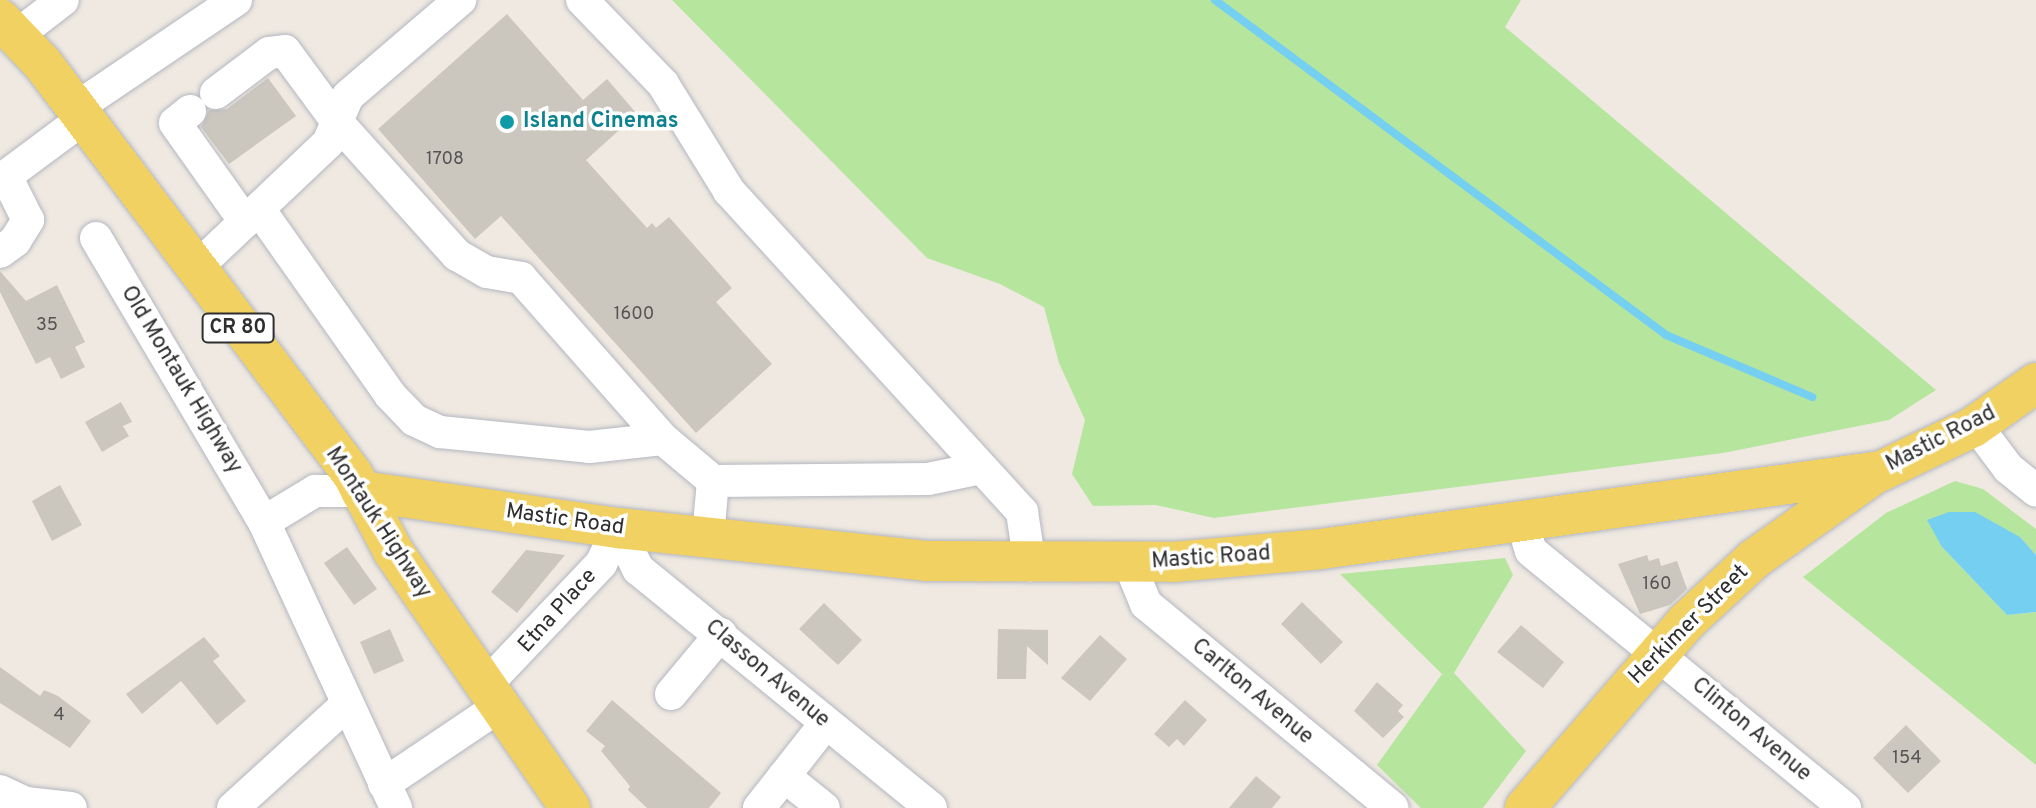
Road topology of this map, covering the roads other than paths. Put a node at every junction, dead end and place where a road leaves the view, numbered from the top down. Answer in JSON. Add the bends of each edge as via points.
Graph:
{"nodes":[{"id":1,"x":63,"y":0,"type":"edge"},
{"id":2,"x":236,"y":0,"type":"edge"},
{"id":3,"x":460,"y":0,"type":"edge"},
{"id":4,"x":582,"y":0,"type":"edge"},
{"id":5,"x":8,"y":27,"type":"edge"},
{"id":6,"x":216,"y":93,"type":"dead end"},
{"id":7,"x":190,"y":111,"type":"dead end"},
{"id":8,"x":80,"y":113,"type":"junction"},
{"id":9,"x":338,"y":123,"type":"junction"},
{"id":10,"x":3,"y":172,"type":"edge"},
{"id":11,"x":252,"y":215,"type":"junction"},
{"id":12,"x":96,"y":238,"type":"dead end"},
{"id":13,"x":0,"y":252,"type":"edge"},
{"id":14,"x":195,"y":269,"type":"junction"},
{"id":15,"x":2036,"y":383,"type":"edge"},
{"id":16,"x":1976,"y":425,"type":"junction"},
{"id":17,"x":663,"y":439,"type":"junction"},
{"id":18,"x":981,"y":468,"type":"junction"},
{"id":19,"x":1881,"y":471,"type":"junction"},
{"id":20,"x":713,"y":481,"type":"junction"},
{"id":21,"x":361,"y":491,"type":"junction"},
{"id":22,"x":2036,"y":491,"type":"edge"},
{"id":23,"x":264,"y":522,"type":"junction"},
{"id":24,"x":1522,"y":522,"type":"junction"},
{"id":25,"x":618,"y":528,"type":"junction"},
{"id":26,"x":708,"y":536,"type":"junction"},
{"id":27,"x":1129,"y":563,"type":"junction"},
{"id":28,"x":1030,"y":565,"type":"junction"},
{"id":29,"x":721,"y":634,"type":"junction"},
{"id":30,"x":1654,"y":655,"type":"junction"},
{"id":31,"x":671,"y":694,"type":"dead end"},
{"id":32,"x":494,"y":695,"type":"junction"},
{"id":33,"x":345,"y":706,"type":"junction"},
{"id":34,"x":826,"y":723,"type":"junction"},
{"id":35,"x":784,"y":776,"type":"junction"},
{"id":36,"x":390,"y":796,"type":"edge"},
{"id":37,"x":16,"y":801,"type":"edge"},
{"id":38,"x":71,"y":808,"type":"edge"},
{"id":39,"x":233,"y":808,"type":"edge"},
{"id":40,"x":570,"y":808,"type":"edge"},
{"id":41,"x":759,"y":808,"type":"edge"},
{"id":42,"x":824,"y":808,"type":"edge"},
{"id":43,"x":931,"y":808,"type":"edge"},
{"id":44,"x":1393,"y":808,"type":"edge"},
{"id":45,"x":1525,"y":808,"type":"edge"},
{"id":46,"x":1845,"y":808,"type":"edge"}],
"edges":[{"from":1,"to":5,"type":"street"},
{"from":2,"to":8,"type":"street"},
{"from":3,"to":9,"type":"street","via":[[348,96]]},
{"from":4,"to":18,"type":"street","via":[[663,84],[729,191]]},
{"from":5,"to":8,"type":"main road","name":"Montauk Highway","number":"CR 80"},
{"from":6,"to":9,"type":"street","via":[[269,53],[285,51]]},
{"from":7,"to":11,"type":"street","via":[[175,123]]},
{"from":8,"to":10,"type":"street"},
{"from":8,"to":14,"type":"main road","name":"Montauk Highway","number":"CR 80"},
{"from":9,"to":11,"type":"street","via":[[328,143]]},
{"from":9,"to":17,"type":"street","via":[[457,255],[487,272],[521,278]]},
{"from":10,"to":13,"type":"street","via":[[28,220],[15,241]]},
{"from":11,"to":14,"type":"street"},
{"from":11,"to":17,"type":"street","via":[[414,420],[440,432],[564,446]]},
{"from":12,"to":23,"type":"street","name":"Old Montauk Highway"},
{"from":14,"to":21,"type":"main road","name":"Montauk Highway","number":"CR 80"},
{"from":15,"to":16,"type":"main road","name":"Mastic Road"},
{"from":16,"to":19,"type":"main road","name":"Mastic Road"},
{"from":16,"to":22,"type":"street","via":[[2008,468]]},
{"from":17,"to":20,"type":"street"},
{"from":18,"to":20,"type":"street","via":[[928,479]]},
{"from":18,"to":28,"type":"street","via":[[1022,512]]},
{"from":19,"to":24,"type":"main road","name":"Mastic Road"},
{"from":19,"to":30,"type":"main road","name":"Herkimer Street","via":[[1754,559]]},
{"from":20,"to":26,"type":"street"},
{"from":21,"to":23,"type":"street","via":[[315,491]]},
{"from":21,"to":25,"type":"main road","name":"Mastic Road"},
{"from":21,"to":32,"type":"main road","name":"Montauk Highway","number":"CR 80","via":[[393,551]]},
{"from":23,"to":33,"type":"street","name":"Old Montauk Highway"},
{"from":24,"to":27,"type":"main road","name":"Mastic Road","via":[[1321,549]]},
{"from":24,"to":30,"type":"street","name":"Clinton Avenue","via":[[1531,551]]},
{"from":25,"to":26,"type":"main road","name":"Mastic Road"},
{"from":25,"to":29,"type":"street","name":"Classon Avenue","via":[[638,569]]},
{"from":25,"to":32,"type":"street","name":"Etna Place","via":[[601,564]]},
{"from":26,"to":28,"type":"main road","name":"Mastic Road","via":[[849,554]]},
{"from":27,"to":28,"type":"main road","name":"Mastic Road"},
{"from":27,"to":44,"type":"street","name":"Carlton Avenue","via":[[1146,604]]},
{"from":29,"to":31,"type":"street"},
{"from":29,"to":34,"type":"street","name":"Classon Avenue"},
{"from":30,"to":45,"type":"main road","name":"Herkimer Street"},
{"from":30,"to":46,"type":"street","name":"Clinton Avenue","via":[[1678,669]]},
{"from":32,"to":36,"type":"street","name":"Etna Place"},
{"from":32,"to":40,"type":"main road","name":"Montauk Highway","number":"CR 80"},
{"from":33,"to":36,"type":"street","name":"Old Montauk Highway"},
{"from":33,"to":39,"type":"street"},
{"from":34,"to":35,"type":"street"},
{"from":34,"to":43,"type":"street","name":"Classon Avenue"},
{"from":35,"to":41,"type":"street"},
{"from":35,"to":42,"type":"street"},
{"from":37,"to":38,"type":"street"}]}
